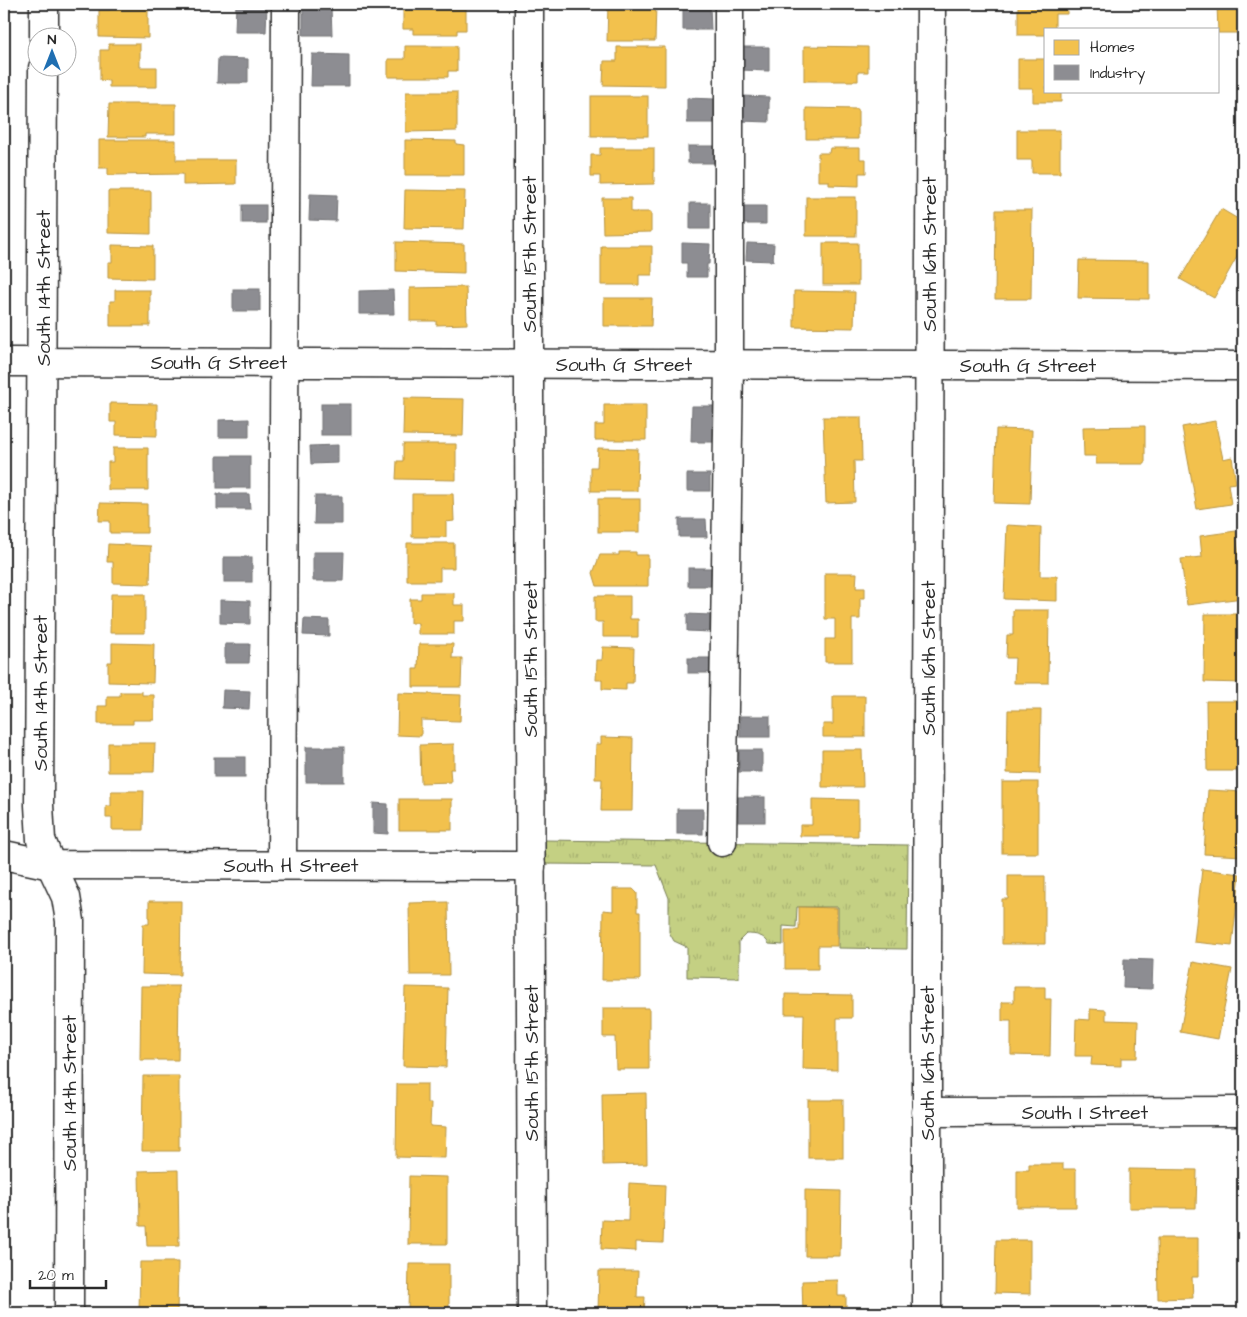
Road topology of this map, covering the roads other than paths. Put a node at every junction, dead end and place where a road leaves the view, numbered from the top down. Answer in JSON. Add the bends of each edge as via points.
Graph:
{"nodes":[{"id":1,"x":44,"y":4,"type":"edge"},
{"id":2,"x":286,"y":4,"type":"edge"},
{"id":3,"x":529,"y":4,"type":"edge"},
{"id":4,"x":729,"y":4,"type":"edge"},
{"id":5,"x":931,"y":4,"type":"edge"},
{"id":6,"x":44,"y":28,"type":"edge"},
{"id":7,"x":43,"y":78,"type":"edge"},
{"id":8,"x":4,"y":362,"type":"edge"},
{"id":9,"x":42,"y":362,"type":"junction"},
{"id":10,"x":283,"y":363,"type":"junction"},
{"id":11,"x":528,"y":364,"type":"junction"},
{"id":12,"x":729,"y":364,"type":"junction"},
{"id":13,"x":929,"y":365,"type":"junction"},
{"id":14,"x":1243,"y":366,"type":"edge"},
{"id":15,"x":722,"y":842,"type":"dead end"},
{"id":16,"x":4,"y":855,"type":"edge"},
{"id":17,"x":50,"y":865,"type":"junction"},
{"id":18,"x":282,"y":865,"type":"junction"},
{"id":19,"x":531,"y":866,"type":"junction"},
{"id":20,"x":1243,"y":1111,"type":"edge"},
{"id":21,"x":926,"y":1112,"type":"junction"},
{"id":22,"x":68,"y":1313,"type":"edge"},
{"id":23,"x":532,"y":1313,"type":"edge"},
{"id":24,"x":927,"y":1313,"type":"edge"}],
"edges":[{"from":1,"to":6,"type":"street"},
{"from":2,"to":10,"type":"street"},
{"from":3,"to":11,"type":"street","name":"South 15th Street"},
{"from":4,"to":12,"type":"street"},
{"from":5,"to":13,"type":"street","name":"South 16th Street"},
{"from":7,"to":9,"type":"street","name":"South 14th Street"},
{"from":8,"to":9,"type":"street","name":"South G Street"},
{"from":9,"to":10,"type":"street","name":"South G Street"},
{"from":9,"to":17,"type":"street","name":"South 14th Street","via":[[39,805],[41,840]]},
{"from":10,"to":11,"type":"street","name":"South G Street"},
{"from":10,"to":18,"type":"street"},
{"from":11,"to":12,"type":"street","name":"South G Street"},
{"from":11,"to":19,"type":"street","name":"South 15th Street"},
{"from":12,"to":13,"type":"street","name":"South G Street"},
{"from":12,"to":15,"type":"street"},
{"from":13,"to":14,"type":"street","name":"South G Street"},
{"from":13,"to":21,"type":"street","name":"South 16th Street"},
{"from":16,"to":17,"type":"street","name":"South H Street"},
{"from":17,"to":18,"type":"street","name":"South H Street"},
{"from":17,"to":22,"type":"street","name":"South 14th Street","via":[[66,897],[70,921]]},
{"from":18,"to":19,"type":"street","name":"South H Street"},
{"from":19,"to":23,"type":"street","name":"South 15th Street"},
{"from":20,"to":21,"type":"street","name":"South I Street"},
{"from":21,"to":24,"type":"street","name":"South 16th Street"}]}
